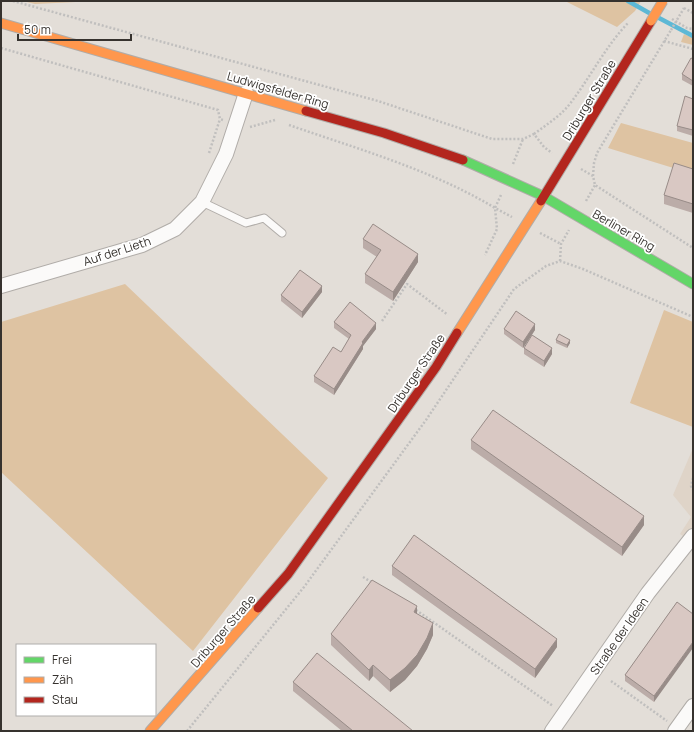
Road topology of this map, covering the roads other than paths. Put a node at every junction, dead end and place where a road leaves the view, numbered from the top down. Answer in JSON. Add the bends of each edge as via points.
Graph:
{"nodes":[{"id":1,"x":663,"y":1,"type":"edge"},
{"id":2,"x":1,"y":23,"type":"edge"},
{"id":3,"x":246,"y":93,"type":"junction"},
{"id":4,"x":543,"y":196,"type":"junction"},
{"id":5,"x":202,"y":202,"type":"junction"},
{"id":6,"x":282,"y":233,"type":"dead end"},
{"id":7,"x":693,"y":284,"type":"edge"},
{"id":8,"x":1,"y":286,"type":"edge"},
{"id":9,"x":690,"y":539,"type":"edge"},
{"id":10,"x":693,"y":706,"type":"edge"},
{"id":11,"x":676,"y":729,"type":"edge"},
{"id":12,"x":150,"y":731,"type":"edge"},
{"id":13,"x":552,"y":731,"type":"edge"}],
"edges":[{"from":1,"to":4,"type":"main road","name":"Driburger Straße","bridge":true},
{"from":2,"to":3,"type":"main road","name":"Ludwigsfelder Ring"},
{"from":3,"to":4,"type":"main road","name":"Ludwigsfelder Ring","via":[[384,133],[471,163]]},
{"from":3,"to":5,"type":"street","name":"Auf der Lieth","via":[[226,154]]},
{"from":4,"to":7,"type":"main road","name":"Berliner Ring"},
{"from":4,"to":12,"type":"main road","name":"Driburger Straße","via":[[436,367],[288,574]]},
{"from":5,"to":6,"type":"lane","via":[[246,223],[264,218]]},
{"from":5,"to":8,"type":"street","name":"Auf der Lieth","via":[[175,229],[142,245]]},
{"from":9,"to":13,"type":"street","name":"Straße der Ideen","via":[[648,593]]},
{"from":10,"to":11,"type":"street"}]}
